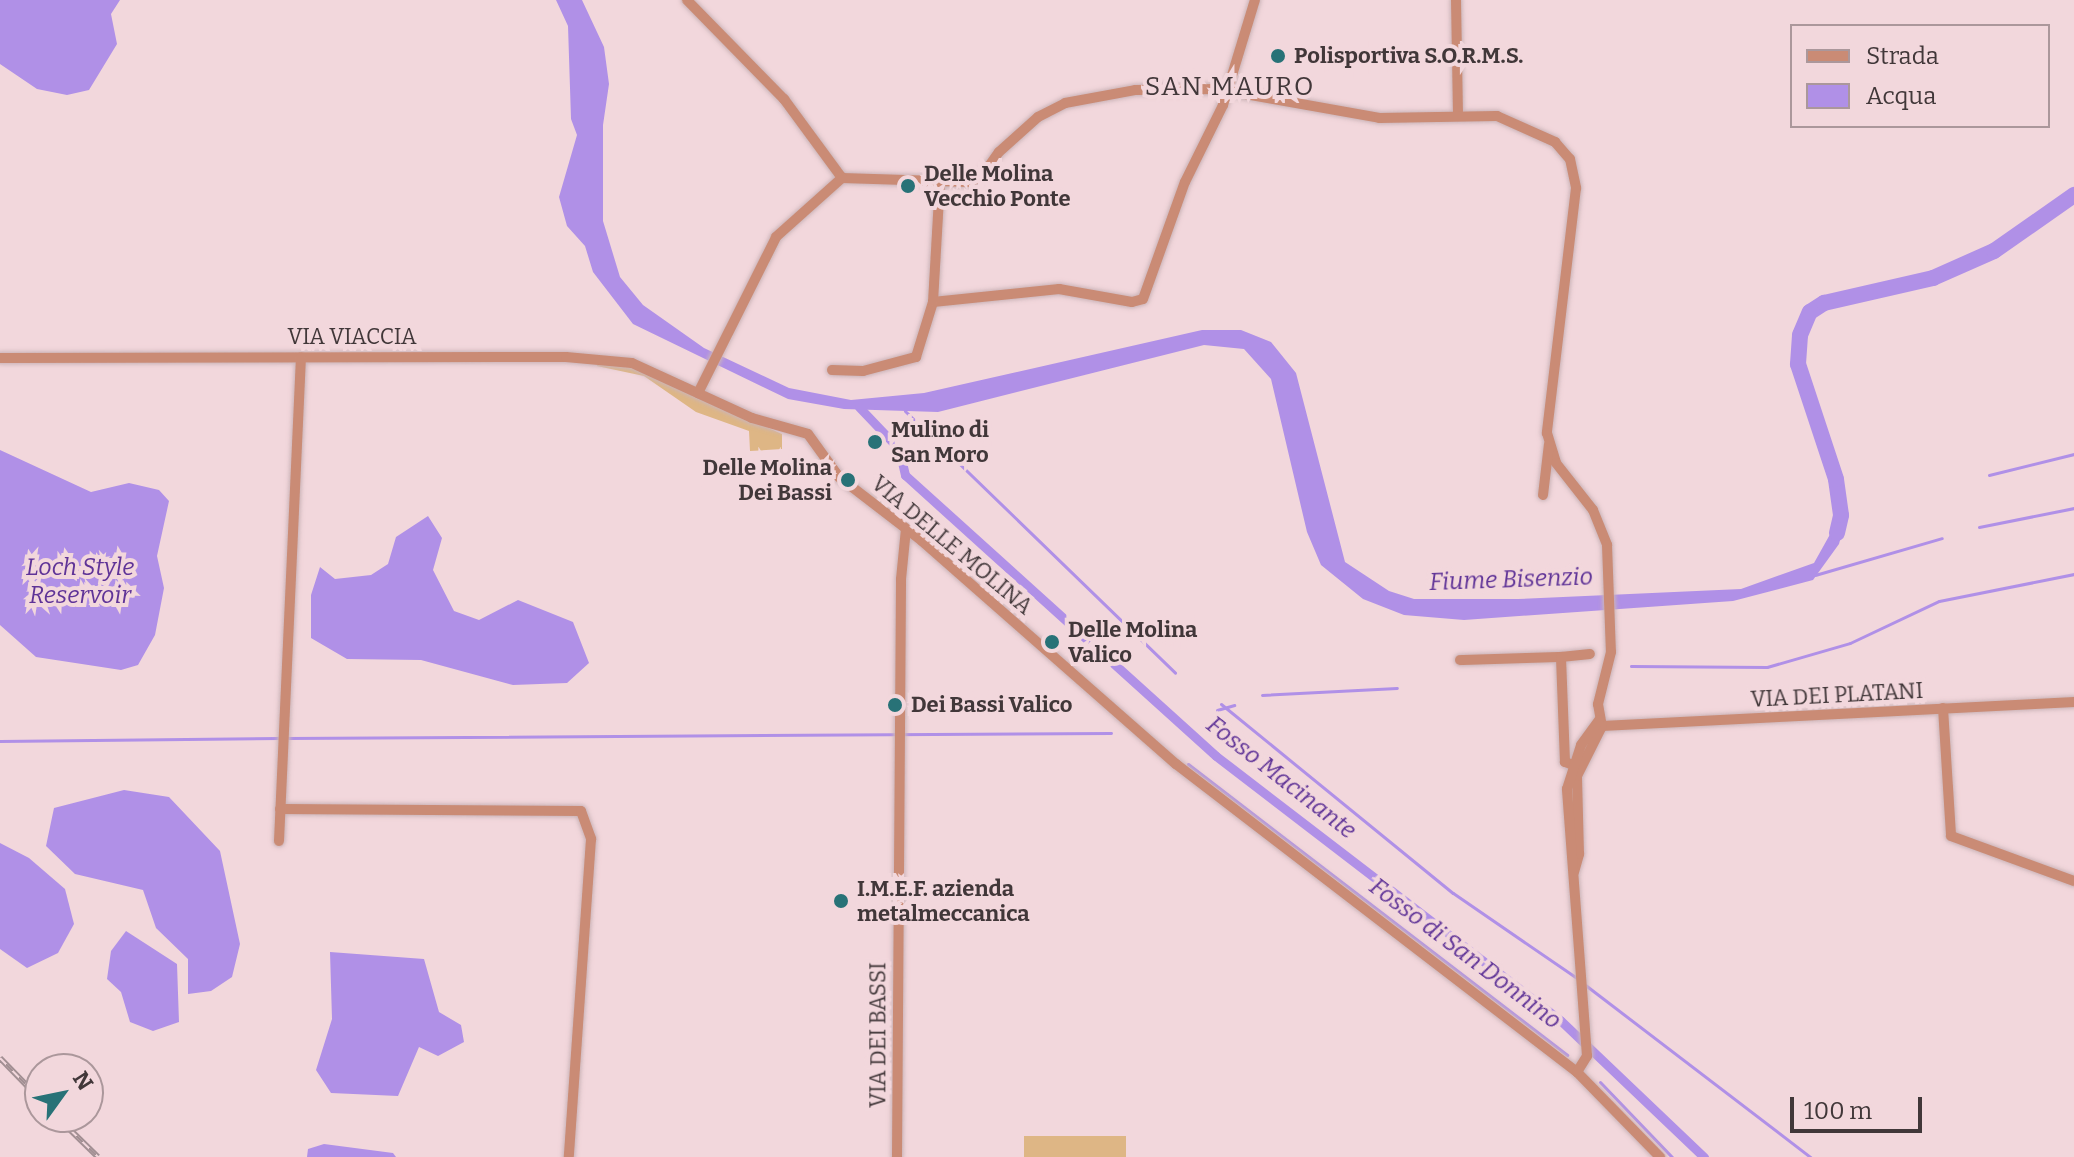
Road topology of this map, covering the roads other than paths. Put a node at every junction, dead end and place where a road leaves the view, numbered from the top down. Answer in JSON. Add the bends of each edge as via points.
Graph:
{"nodes":[{"id":1,"x":687,"y":0,"type":"edge"},
{"id":2,"x":1255,"y":0,"type":"edge"},
{"id":3,"x":1456,"y":0,"type":"edge"},
{"id":4,"x":1226,"y":91,"type":"junction"},
{"id":5,"x":1458,"y":115,"type":"junction"},
{"id":6,"x":842,"y":178,"type":"junction"},
{"id":7,"x":940,"y":182,"type":"junction"},
{"id":8,"x":933,"y":302,"type":"junction"},
{"id":9,"x":301,"y":357,"type":"junction"},
{"id":10,"x":0,"y":358,"type":"edge"},
{"id":11,"x":832,"y":370,"type":"dead end"},
{"id":12,"x":699,"y":389,"type":"junction"},
{"id":13,"x":1549,"y":444,"type":"junction"},
{"id":14,"x":1543,"y":495,"type":"dead end"},
{"id":15,"x":906,"y":529,"type":"junction"},
{"id":16,"x":1590,"y":654,"type":"dead end"},
{"id":17,"x":1561,"y":657,"type":"junction"},
{"id":18,"x":1460,"y":660,"type":"dead end"},
{"id":19,"x":2074,"y":702,"type":"edge"},
{"id":20,"x":1943,"y":708,"type":"junction"},
{"id":21,"x":1600,"y":723,"type":"junction"},
{"id":22,"x":1576,"y":766,"type":"junction"},
{"id":23,"x":280,"y":809,"type":"junction"},
{"id":24,"x":279,"y":841,"type":"dead end"},
{"id":25,"x":2074,"y":881,"type":"edge"},
{"id":26,"x":1577,"y":1072,"type":"junction"},
{"id":27,"x":569,"y":1157,"type":"edge"},
{"id":28,"x":897,"y":1157,"type":"edge"},
{"id":29,"x":1660,"y":1157,"type":"edge"}],
"edges":[{"from":1,"to":6,"type":"street","via":[[784,99]]},
{"from":2,"to":4,"type":"street"},
{"from":3,"to":5,"type":"street"},
{"from":4,"to":5,"type":"street","via":[[1379,118]]},
{"from":4,"to":7,"type":"street","via":[[1135,90],[1065,103],[1038,117],[1004,147],[982,176],[969,182]]},
{"from":4,"to":8,"type":"street","via":[[1185,182],[1142,301],[1059,289]]},
{"from":5,"to":13,"type":"street","via":[[1497,116],[1549,138],[1574,170],[1549,394]]},
{"from":6,"to":7,"type":"street"},
{"from":6,"to":12,"type":"street","via":[[776,237]]},
{"from":7,"to":8,"type":"street"},
{"from":8,"to":11,"type":"street","via":[[916,357],[863,371]]},
{"from":9,"to":10,"type":"street","name":"VIA VIACCIA"},
{"from":9,"to":12,"type":"street","name":"VIA VIACCIA","via":[[566,357],[632,363]]},
{"from":9,"to":23,"type":"street"},
{"from":12,"to":15,"type":"street","name":"VIA DELLE MOLINA","via":[[752,418],[808,434],[839,477]]},
{"from":13,"to":14,"type":"street"},
{"from":13,"to":21,"type":"street","via":[[1556,463],[1601,527],[1612,632]]},
{"from":15,"to":26,"type":"street","name":"VIA DELLE MOLINA","via":[[1176,764]]},
{"from":15,"to":28,"type":"street","name":"VIA DEI BASSI"},
{"from":16,"to":17,"type":"street"},
{"from":17,"to":18,"type":"street"},
{"from":17,"to":22,"type":"street","via":[[1565,762]]},
{"from":19,"to":20,"type":"street","name":"VIA DEI PLATANI"},
{"from":20,"to":21,"type":"street","name":"VIA DEI PLATANI"},
{"from":20,"to":25,"type":"street","via":[[1951,836]]},
{"from":21,"to":22,"type":"street"},
{"from":22,"to":26,"type":"street","via":[[1579,854],[1571,882],[1586,1048]]},
{"from":23,"to":24,"type":"street"},
{"from":23,"to":27,"type":"street","via":[[581,811],[591,839]]},
{"from":26,"to":29,"type":"street","name":"VIA DELLE MOLINA"}]}
